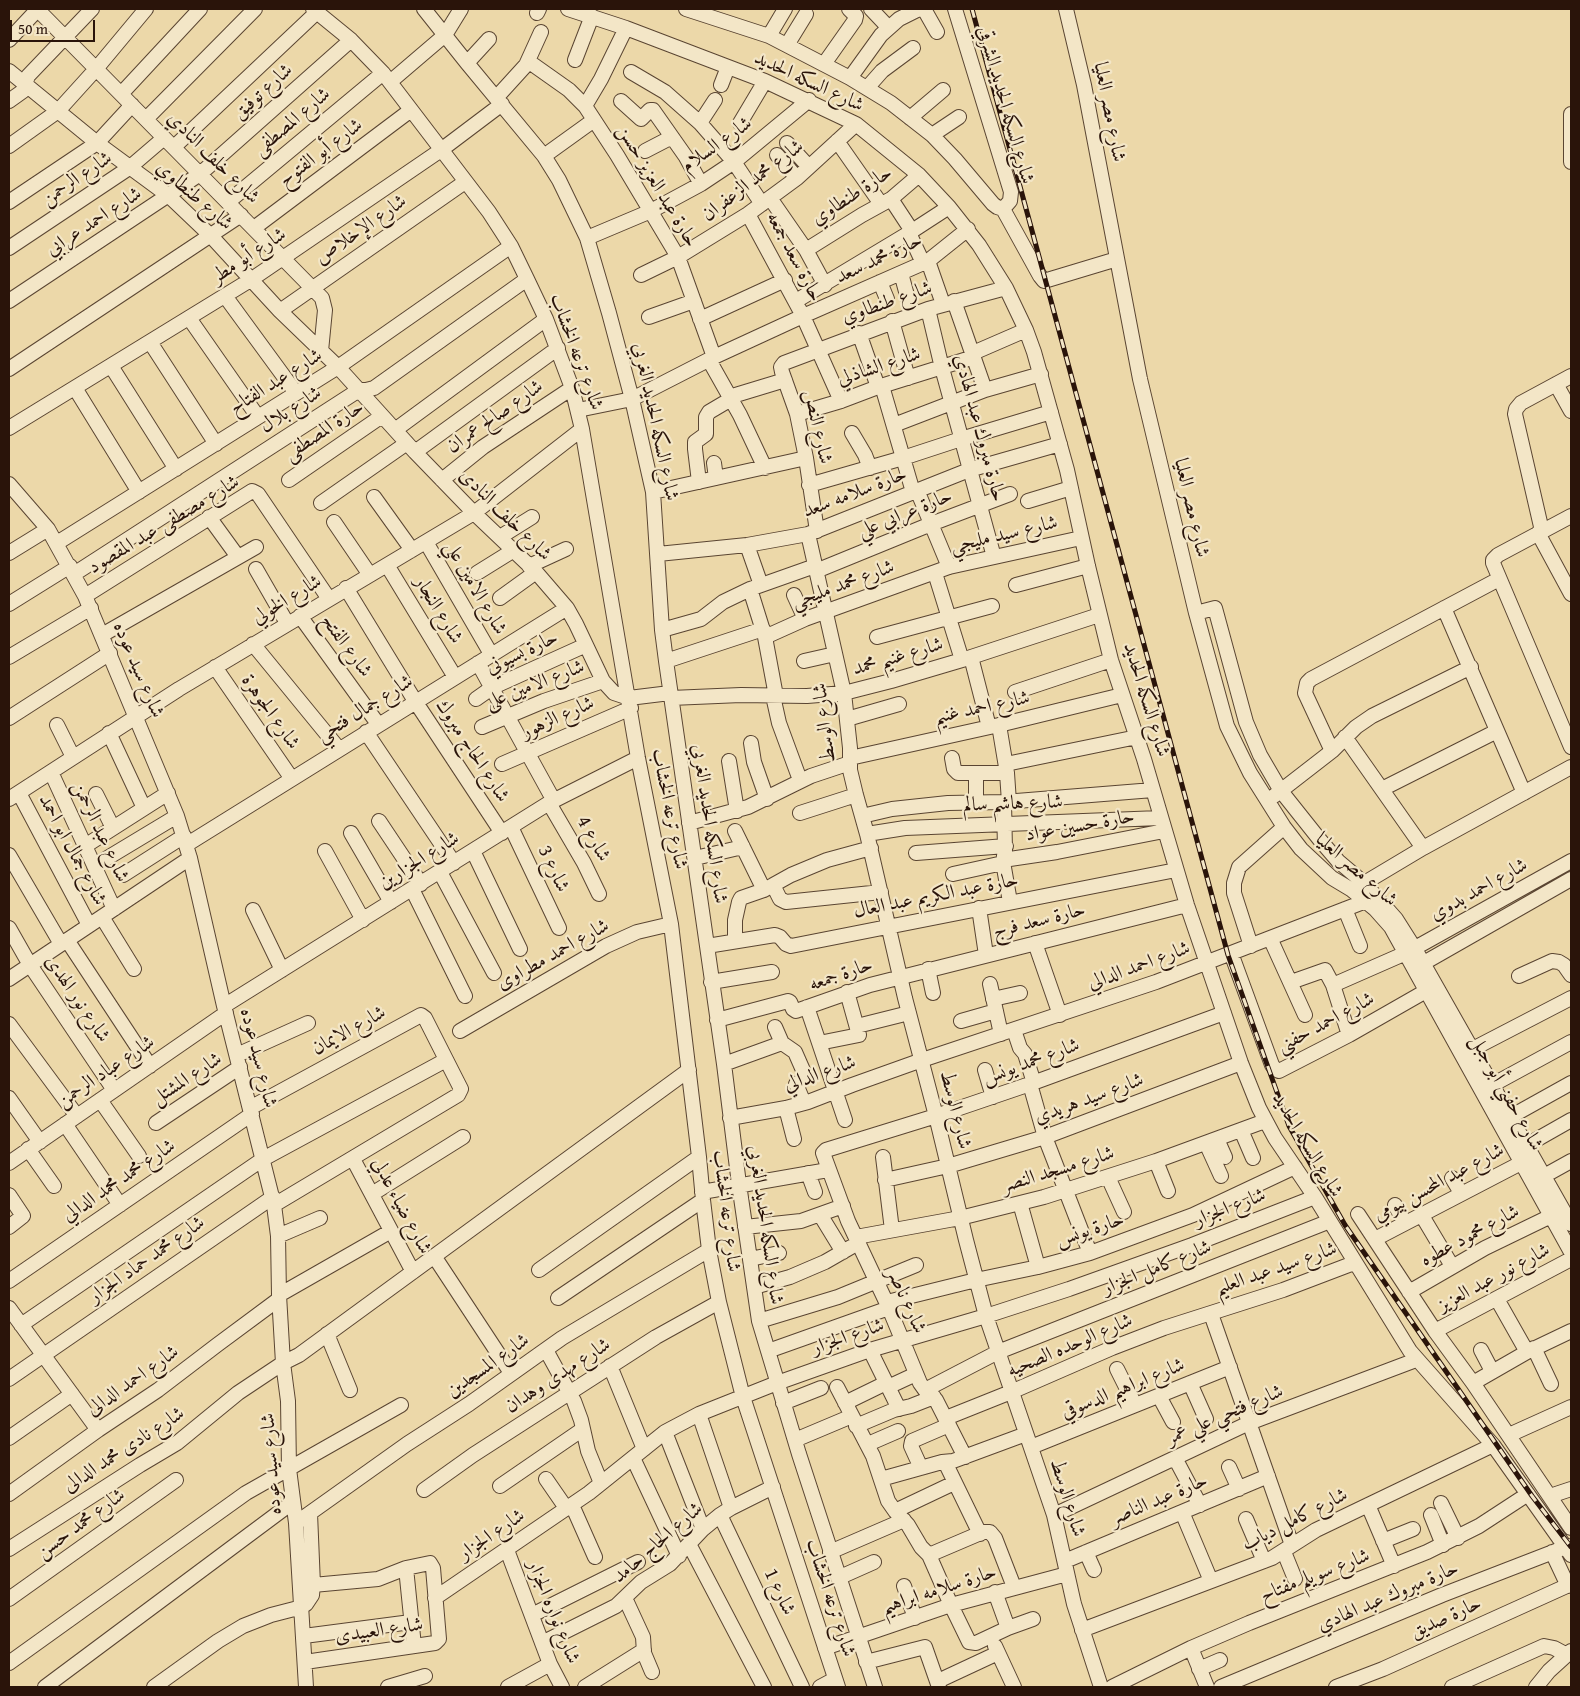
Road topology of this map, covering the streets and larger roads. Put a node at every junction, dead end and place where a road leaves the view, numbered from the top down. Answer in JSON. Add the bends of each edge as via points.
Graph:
{"nodes":[{"id":1,"x":37,"y":9,"type":"edge"},
{"id":2,"x":92,"y":9,"type":"edge"},
{"id":3,"x":146,"y":9,"type":"edge"},
{"id":4,"x":200,"y":9,"type":"edge"},
{"id":5,"x":255,"y":9,"type":"edge"},
{"id":6,"x":424,"y":9,"type":"edge"},
{"id":7,"x":461,"y":9,"type":"edge"},
{"id":8,"x":568,"y":9,"type":"edge"},
{"id":9,"x":686,"y":9,"type":"edge"},
{"id":10,"x":785,"y":9,"type":"edge"},
{"id":11,"x":849,"y":9,"type":"edge"},
{"id":12,"x":871,"y":9,"type":"edge"},
{"id":13,"x":918,"y":9,"type":"edge"},
{"id":14,"x":924,"y":9,"type":"edge"},
{"id":15,"x":956,"y":9,"type":"edge"},
{"id":16,"x":1066,"y":9,"type":"edge"},
{"id":17,"x":315,"y":10,"type":"edge"},
{"id":18,"x":703,"y":12,"type":"edge"},
{"id":19,"x":806,"y":14,"type":"dead end"},
{"id":20,"x":592,"y":16,"type":"junction"},
{"id":21,"x":888,"y":27,"type":"junction"},
{"id":22,"x":626,"y":28,"type":"junction"},
{"id":23,"x":541,"y":32,"type":"dead end"},
{"id":24,"x":936,"y":32,"type":"dead end"},
{"id":25,"x":445,"y":35,"type":"junction"},
{"id":26,"x":769,"y":36,"type":"junction"},
{"id":27,"x":65,"y":37,"type":"junction"},
{"id":28,"x":489,"y":39,"type":"dead end"},
{"id":29,"x":9,"y":40,"type":"edge"},
{"id":30,"x":351,"y":40,"type":"junction"},
{"id":31,"x":787,"y":45,"type":"junction"},
{"id":32,"x":913,"y":48,"type":"dead end"},
{"id":33,"x":575,"y":60,"type":"dead end"},
{"id":34,"x":528,"y":61,"type":"junction"},
{"id":35,"x":467,"y":63,"type":"junction"},
{"id":36,"x":824,"y":64,"type":"junction"},
{"id":37,"x":728,"y":67,"type":"junction"},
{"id":38,"x":96,"y":69,"type":"junction"},
{"id":39,"x":9,"y":71,"type":"edge"},
{"id":40,"x":631,"y":72,"type":"dead end"},
{"id":41,"x":386,"y":78,"type":"junction"},
{"id":42,"x":850,"y":78,"type":"junction"},
{"id":43,"x":765,"y":81,"type":"junction"},
{"id":44,"x":26,"y":85,"type":"junction"},
{"id":45,"x":721,"y":85,"type":"dead end"},
{"id":46,"x":866,"y":88,"type":"junction"},
{"id":47,"x":943,"y":90,"type":"dead end"},
{"id":48,"x":121,"y":94,"type":"junction"},
{"id":49,"x":715,"y":100,"type":"dead end"},
{"id":50,"x":809,"y":100,"type":"junction"},
{"id":51,"x":9,"y":101,"type":"edge"},
{"id":52,"x":499,"y":101,"type":"junction"},
{"id":53,"x":621,"y":101,"type":"dead end"},
{"id":54,"x":132,"y":105,"type":"junction"},
{"id":55,"x":584,"y":106,"type":"junction"},
{"id":56,"x":411,"y":110,"type":"junction"},
{"id":57,"x":58,"y":111,"type":"junction"},
{"id":58,"x":1571,"y":114,"type":"edge"},
{"id":59,"x":959,"y":117,"type":"dead end"},
{"id":60,"x":146,"y":118,"type":"junction"},
{"id":61,"x":910,"y":118,"type":"junction"},
{"id":62,"x":594,"y":120,"type":"junction"},
{"id":63,"x":700,"y":123,"type":"junction"},
{"id":64,"x":740,"y":123,"type":"dead end"},
{"id":65,"x":856,"y":124,"type":"junction"},
{"id":66,"x":932,"y":135,"type":"junction"},
{"id":67,"x":672,"y":137,"type":"junction"},
{"id":68,"x":838,"y":141,"type":"junction"},
{"id":69,"x":169,"y":142,"type":"junction"},
{"id":70,"x":96,"y":143,"type":"junction"},
{"id":71,"x":787,"y":143,"type":"dead end"},
{"id":72,"x":9,"y":146,"type":"edge"},
{"id":73,"x":441,"y":150,"type":"junction"},
{"id":74,"x":645,"y":151,"type":"dead end"},
{"id":75,"x":777,"y":155,"type":"dead end"},
{"id":76,"x":544,"y":156,"type":"junction"},
{"id":77,"x":734,"y":162,"type":"junction"},
{"id":78,"x":1571,"y":162,"type":"edge"},
{"id":79,"x":809,"y":167,"type":"junction"},
{"id":80,"x":129,"y":168,"type":"junction"},
{"id":81,"x":200,"y":174,"type":"junction"},
{"id":82,"x":919,"y":176,"type":"junction"},
{"id":83,"x":797,"y":178,"type":"junction"},
{"id":84,"x":465,"y":182,"type":"junction"},
{"id":85,"x":701,"y":184,"type":"junction"},
{"id":86,"x":169,"y":196,"type":"junction"},
{"id":87,"x":766,"y":201,"type":"junction"},
{"id":88,"x":886,"y":201,"type":"junction"},
{"id":89,"x":9,"y":202,"type":"edge"},
{"id":90,"x":228,"y":202,"type":"junction"},
{"id":91,"x":949,"y":207,"type":"junction"},
{"id":92,"x":1003,"y":209,"type":"junction"},
{"id":93,"x":650,"y":211,"type":"junction"},
{"id":94,"x":748,"y":214,"type":"junction"},
{"id":95,"x":241,"y":215,"type":"junction"},
{"id":96,"x":254,"y":228,"type":"junction"},
{"id":97,"x":968,"y":229,"type":"junction"},
{"id":98,"x":910,"y":232,"type":"junction"},
{"id":99,"x":211,"y":236,"type":"junction"},
{"id":100,"x":587,"y":238,"type":"junction"},
{"id":101,"x":512,"y":246,"type":"junction"},
{"id":102,"x":9,"y":248,"type":"edge"},
{"id":103,"x":806,"y":250,"type":"junction"},
{"id":104,"x":678,"y":257,"type":"junction"},
{"id":105,"x":283,"y":258,"type":"junction"},
{"id":106,"x":1117,"y":259,"type":"junction"},
{"id":107,"x":926,"y":262,"type":"junction"},
{"id":108,"x":901,"y":273,"type":"junction"},
{"id":109,"x":641,"y":275,"type":"dead end"},
{"id":110,"x":252,"y":279,"type":"junction"},
{"id":111,"x":527,"y":279,"type":"junction"},
{"id":112,"x":785,"y":280,"type":"junction"},
{"id":113,"x":880,"y":282,"type":"junction"},
{"id":114,"x":825,"y":285,"type":"junction"},
{"id":115,"x":314,"y":288,"type":"junction"},
{"id":116,"x":1006,"y":288,"type":"junction"},
{"id":117,"x":224,"y":296,"type":"junction"},
{"id":118,"x":886,"y":299,"type":"dead end"},
{"id":119,"x":9,"y":301,"type":"edge"},
{"id":120,"x":694,"y":301,"type":"junction"},
{"id":121,"x":796,"y":301,"type":"junction"},
{"id":122,"x":949,"y":302,"type":"junction"},
{"id":123,"x":928,"y":309,"type":"junction"},
{"id":124,"x":280,"y":311,"type":"junction"},
{"id":125,"x":912,"y":314,"type":"junction"},
{"id":126,"x":803,"y":316,"type":"junction"},
{"id":127,"x":649,"y":317,"type":"dead end"},
{"id":128,"x":189,"y":318,"type":"junction"},
{"id":129,"x":546,"y":319,"type":"junction"},
{"id":130,"x":700,"y":319,"type":"junction"},
{"id":131,"x":892,"y":322,"type":"junction"},
{"id":132,"x":1026,"y":330,"type":"junction"},
{"id":133,"x":859,"y":333,"type":"junction"},
{"id":134,"x":150,"y":342,"type":"junction"},
{"id":135,"x":558,"y":348,"type":"junction"},
{"id":136,"x":818,"y":349,"type":"junction"},
{"id":137,"x":321,"y":351,"type":"junction"},
{"id":138,"x":973,"y":355,"type":"junction"},
{"id":139,"x":711,"y":359,"type":"junction"},
{"id":140,"x":784,"y":363,"type":"joint"},
{"id":141,"x":111,"y":366,"type":"junction"},
{"id":142,"x":338,"y":367,"type":"junction"},
{"id":143,"x":942,"y":368,"type":"junction"},
{"id":144,"x":9,"y":369,"type":"edge"},
{"id":145,"x":1041,"y":374,"type":"junction"},
{"id":146,"x":1571,"y":376,"type":"edge"},
{"id":147,"x":908,"y":378,"type":"junction"},
{"id":148,"x":785,"y":380,"type":"junction"},
{"id":149,"x":1556,"y":384,"type":"junction"},
{"id":150,"x":880,"y":387,"type":"junction"},
{"id":151,"x":74,"y":388,"type":"junction"},
{"id":152,"x":572,"y":388,"type":"junction"},
{"id":153,"x":359,"y":390,"type":"junction"},
{"id":154,"x":984,"y":390,"type":"junction"},
{"id":155,"x":296,"y":393,"type":"junction"},
{"id":156,"x":730,"y":398,"type":"junction"},
{"id":157,"x":632,"y":399,"type":"junction"},
{"id":158,"x":841,"y":401,"type":"junction"},
{"id":159,"x":952,"y":404,"type":"junction"},
{"id":160,"x":578,"y":410,"type":"junction"},
{"id":161,"x":1571,"y":411,"type":"edge"},
{"id":162,"x":1051,"y":412,"type":"junction"},
{"id":163,"x":797,"y":414,"type":"junction"},
{"id":164,"x":382,"y":416,"type":"junction"},
{"id":165,"x":258,"y":417,"type":"junction"},
{"id":166,"x":894,"y":425,"type":"junction"},
{"id":167,"x":9,"y":428,"type":"edge"},
{"id":168,"x":582,"y":429,"type":"junction"},
{"id":169,"x":395,"y":430,"type":"junction"},
{"id":170,"x":852,"y":433,"type":"dead end"},
{"id":171,"x":961,"y":439,"type":"junction"},
{"id":172,"x":216,"y":444,"type":"junction"},
{"id":173,"x":1060,"y":444,"type":"junction"},
{"id":174,"x":411,"y":448,"type":"junction"},
{"id":175,"x":806,"y":458,"type":"junction"},
{"id":176,"x":903,"y":458,"type":"junction"},
{"id":177,"x":714,"y":463,"type":"dead end"},
{"id":178,"x":765,"y":468,"type":"junction"},
{"id":179,"x":870,"y":468,"type":"junction"},
{"id":180,"x":176,"y":469,"type":"junction"},
{"id":181,"x":970,"y":470,"type":"junction"},
{"id":182,"x":289,"y":480,"type":"dead end"},
{"id":183,"x":442,"y":480,"type":"junction"},
{"id":184,"x":710,"y":482,"type":"junction"},
{"id":185,"x":809,"y":485,"type":"junction"},
{"id":186,"x":1071,"y":488,"type":"junction"},
{"id":187,"x":11,"y":489,"type":"edge"},
{"id":188,"x":915,"y":491,"type":"junction"},
{"id":189,"x":139,"y":492,"type":"junction"},
{"id":190,"x":653,"y":492,"type":"junction"},
{"id":191,"x":1010,"y":494,"type":"dead end"},
{"id":192,"x":374,"y":497,"type":"dead end"},
{"id":193,"x":1028,"y":500,"type":"dead end"},
{"id":194,"x":321,"y":503,"type":"dead end"},
{"id":195,"x":979,"y":506,"type":"junction"},
{"id":196,"x":474,"y":513,"type":"junction"},
{"id":197,"x":1571,"y":516,"type":"edge"},
{"id":198,"x":209,"y":517,"type":"junction"},
{"id":199,"x":532,"y":517,"type":"dead end"},
{"id":200,"x":334,"y":522,"type":"dead end"},
{"id":201,"x":931,"y":524,"type":"junction"},
{"id":202,"x":48,"y":529,"type":"junction"},
{"id":203,"x":813,"y":532,"type":"junction"},
{"id":204,"x":1540,"y":532,"type":"junction"},
{"id":205,"x":500,"y":537,"type":"junction"},
{"id":206,"x":1081,"y":538,"type":"junction"},
{"id":207,"x":426,"y":542,"type":"junction"},
{"id":208,"x":57,"y":543,"type":"junction"},
{"id":209,"x":747,"y":545,"type":"junction"},
{"id":210,"x":256,"y":547,"type":"dead end"},
{"id":211,"x":566,"y":549,"type":"dead end"},
{"id":212,"x":412,"y":550,"type":"junction"},
{"id":213,"x":514,"y":550,"type":"junction"},
{"id":214,"x":9,"y":553,"type":"edge"},
{"id":215,"x":658,"y":554,"type":"junction"},
{"id":216,"x":994,"y":556,"type":"junction"},
{"id":217,"x":238,"y":557,"type":"junction"},
{"id":218,"x":387,"y":565,"type":"junction"},
{"id":219,"x":1088,"y":566,"type":"junction"},
{"id":220,"x":950,"y":567,"type":"junction"},
{"id":221,"x":816,"y":568,"type":"junction"},
{"id":222,"x":256,"y":569,"type":"dead end"},
{"id":223,"x":533,"y":569,"type":"junction"},
{"id":224,"x":72,"y":570,"type":"junction"},
{"id":225,"x":477,"y":573,"type":"dead end"},
{"id":226,"x":935,"y":573,"type":"junction"},
{"id":227,"x":370,"y":575,"type":"junction"},
{"id":228,"x":1499,"y":578,"type":"junction"},
{"id":229,"x":1016,"y":585,"type":"dead end"},
{"id":230,"x":756,"y":587,"type":"junction"},
{"id":231,"x":346,"y":588,"type":"junction"},
{"id":232,"x":794,"y":594,"type":"dead end"},
{"id":233,"x":1571,"y":594,"type":"edge"},
{"id":234,"x":329,"y":598,"type":"junction"},
{"id":235,"x":500,"y":598,"type":"dead end"},
{"id":236,"x":88,"y":602,"type":"junction"},
{"id":237,"x":9,"y":604,"type":"edge"},
{"id":238,"x":992,"y":606,"type":"dead end"},
{"id":239,"x":567,"y":608,"type":"junction"},
{"id":240,"x":1444,"y":608,"type":"junction"},
{"id":241,"x":825,"y":611,"type":"junction"},
{"id":242,"x":1196,"y":613,"type":"junction"},
{"id":243,"x":1099,"y":615,"type":"junction"},
{"id":244,"x":300,"y":616,"type":"junction"},
{"id":245,"x":949,"y":617,"type":"junction"},
{"id":246,"x":805,"y":619,"type":"junction"},
{"id":247,"x":287,"y":624,"type":"junction"},
{"id":248,"x":662,"y":630,"type":"junction"},
{"id":249,"x":764,"y":633,"type":"junction"},
{"id":250,"x":102,"y":635,"type":"junction"},
{"id":251,"x":877,"y":637,"type":"dead end"},
{"id":252,"x":253,"y":644,"type":"junction"},
{"id":253,"x":586,"y":645,"type":"junction"},
{"id":254,"x":110,"y":653,"type":"junction"},
{"id":255,"x":491,"y":654,"type":"junction"},
{"id":256,"x":835,"y":654,"type":"junction"},
{"id":257,"x":9,"y":657,"type":"edge"},
{"id":258,"x":966,"y":658,"type":"junction"},
{"id":259,"x":1111,"y":660,"type":"junction"},
{"id":260,"x":666,"y":661,"type":"junction"},
{"id":261,"x":804,"y":661,"type":"dead end"},
{"id":262,"x":478,"y":662,"type":"junction"},
{"id":263,"x":215,"y":667,"type":"junction"},
{"id":264,"x":1471,"y":667,"type":"junction"},
{"id":265,"x":455,"y":677,"type":"junction"},
{"id":266,"x":603,"y":681,"type":"junction"},
{"id":267,"x":493,"y":687,"type":"junction"},
{"id":268,"x":1015,"y":692,"type":"dead end"},
{"id":269,"x":844,"y":693,"type":"junction"},
{"id":270,"x":1122,"y":695,"type":"junction"},
{"id":271,"x":671,"y":696,"type":"junction"},
{"id":272,"x":775,"y":696,"type":"junction"},
{"id":273,"x":476,"y":698,"type":"dead end"},
{"id":274,"x":415,"y":702,"type":"junction"},
{"id":275,"x":630,"y":703,"type":"junction"},
{"id":276,"x":899,"y":704,"type":"dead end"},
{"id":277,"x":507,"y":715,"type":"junction"},
{"id":278,"x":136,"y":716,"type":"junction"},
{"id":279,"x":9,"y":718,"type":"edge"},
{"id":280,"x":847,"y":719,"type":"junction"},
{"id":281,"x":378,"y":724,"type":"junction"},
{"id":282,"x":57,"y":725,"type":"dead end"},
{"id":283,"x":994,"y":726,"type":"junction"},
{"id":284,"x":482,"y":727,"type":"dead end"},
{"id":285,"x":1497,"y":731,"type":"junction"},
{"id":286,"x":366,"y":732,"type":"junction"},
{"id":287,"x":109,"y":734,"type":"junction"},
{"id":288,"x":1344,"y":737,"type":"junction"},
{"id":289,"x":1137,"y":738,"type":"junction"},
{"id":290,"x":752,"y":743,"type":"dead end"},
{"id":291,"x":1571,"y":747,"type":"edge"},
{"id":292,"x":338,"y":749,"type":"junction"},
{"id":293,"x":1332,"y":751,"type":"junction"},
{"id":294,"x":527,"y":753,"type":"junction"},
{"id":295,"x":73,"y":757,"type":"junction"},
{"id":296,"x":638,"y":758,"type":"junction"},
{"id":297,"x":952,"y":758,"type":"dead end"},
{"id":298,"x":850,"y":760,"type":"junction"},
{"id":299,"x":729,"y":761,"type":"dead end"},
{"id":300,"x":502,"y":764,"type":"dead end"},
{"id":301,"x":1571,"y":767,"type":"edge"},
{"id":302,"x":1006,"y":768,"type":"junction"},
{"id":303,"x":51,"y":772,"type":"junction"},
{"id":304,"x":976,"y":773,"type":"junction"},
{"id":305,"x":292,"y":779,"type":"junction"},
{"id":306,"x":800,"y":780,"type":"junction"},
{"id":307,"x":1382,"y":789,"type":"junction"},
{"id":308,"x":1153,"y":790,"type":"junction"},
{"id":309,"x":1281,"y":791,"type":"junction"},
{"id":310,"x":168,"y":793,"type":"junction"},
{"id":311,"x":1524,"y":793,"type":"junction"},
{"id":312,"x":96,"y":794,"type":"dead end"},
{"id":313,"x":856,"y":795,"type":"junction"},
{"id":314,"x":14,"y":796,"type":"edge"},
{"id":315,"x":766,"y":799,"type":"junction"},
{"id":316,"x":1267,"y":801,"type":"junction"},
{"id":317,"x":552,"y":802,"type":"junction"},
{"id":318,"x":976,"y":802,"type":"junction"},
{"id":319,"x":1007,"y":802,"type":"junction"},
{"id":320,"x":144,"y":808,"type":"junction"},
{"id":321,"x":737,"y":811,"type":"junction"},
{"id":322,"x":800,"y":813,"type":"dead end"},
{"id":323,"x":177,"y":816,"type":"junction"},
{"id":324,"x":862,"y":816,"type":"junction"},
{"id":325,"x":379,"y":821,"type":"dead end"},
{"id":326,"x":690,"y":823,"type":"junction"},
{"id":327,"x":1162,"y":824,"type":"junction"},
{"id":328,"x":1005,"y":825,"type":"junction"},
{"id":329,"x":1284,"y":827,"type":"junction"},
{"id":330,"x":113,"y":828,"type":"junction"},
{"id":331,"x":506,"y":830,"type":"junction"},
{"id":332,"x":736,"y":831,"type":"dead end"},
{"id":333,"x":351,"y":833,"type":"dead end"},
{"id":334,"x":867,"y":834,"type":"junction"},
{"id":335,"x":85,"y":846,"type":"junction"},
{"id":336,"x":186,"y":846,"type":"junction"},
{"id":337,"x":1006,"y":846,"type":"junction"},
{"id":338,"x":743,"y":847,"type":"junction"},
{"id":339,"x":871,"y":848,"type":"junction"},
{"id":340,"x":1423,"y":848,"type":"junction"},
{"id":341,"x":325,"y":851,"type":"dead end"},
{"id":342,"x":473,"y":851,"type":"junction"},
{"id":343,"x":916,"y":853,"type":"dead end"},
{"id":344,"x":9,"y":856,"type":"edge"},
{"id":345,"x":694,"y":858,"type":"junction"},
{"id":346,"x":1571,"y":861,"type":"edge"},
{"id":347,"x":1003,"y":862,"type":"junction"},
{"id":348,"x":454,"y":863,"type":"junction"},
{"id":349,"x":94,"y":866,"type":"junction"},
{"id":350,"x":1176,"y":870,"type":"junction"},
{"id":351,"x":440,"y":872,"type":"junction"},
{"id":352,"x":953,"y":874,"type":"dead end"},
{"id":353,"x":123,"y":875,"type":"dead end"},
{"id":354,"x":1571,"y":879,"type":"edge"},
{"id":355,"x":416,"y":886,"type":"junction"},
{"id":356,"x":1358,"y":887,"type":"junction"},
{"id":357,"x":768,"y":888,"type":"junction"},
{"id":358,"x":882,"y":892,"type":"junction"},
{"id":359,"x":599,"y":894,"type":"dead end"},
{"id":360,"x":1366,"y":901,"type":"junction"},
{"id":361,"x":391,"y":902,"type":"junction"},
{"id":362,"x":1010,"y":902,"type":"junction"},
{"id":363,"x":1187,"y":905,"type":"junction"},
{"id":364,"x":979,"y":908,"type":"junction"},
{"id":365,"x":114,"y":909,"type":"junction"},
{"id":366,"x":1345,"y":909,"type":"junction"},
{"id":367,"x":253,"y":910,"type":"dead end"},
{"id":368,"x":102,"y":917,"type":"junction"},
{"id":369,"x":363,"y":920,"type":"junction"},
{"id":370,"x":670,"y":924,"type":"junction"},
{"id":371,"x":89,"y":925,"type":"junction"},
{"id":372,"x":889,"y":926,"type":"junction"},
{"id":373,"x":9,"y":928,"type":"edge"},
{"id":374,"x":559,"y":928,"type":"dead end"},
{"id":375,"x":1270,"y":938,"type":"junction"},
{"id":376,"x":735,"y":941,"type":"junction"},
{"id":377,"x":64,"y":942,"type":"junction"},
{"id":378,"x":1036,"y":943,"type":"junction"},
{"id":379,"x":706,"y":946,"type":"junction"},
{"id":380,"x":1251,"y":946,"type":"junction"},
{"id":381,"x":1360,"y":946,"type":"dead end"},
{"id":382,"x":520,"y":949,"type":"dead end"},
{"id":383,"x":1411,"y":951,"type":"junction"},
{"id":384,"x":1231,"y":953,"type":"junction"},
{"id":385,"x":986,"y":955,"type":"junction"},
{"id":386,"x":1207,"y":963,"type":"junction"},
{"id":387,"x":30,"y":965,"type":"junction"},
{"id":388,"x":1418,"y":966,"type":"junction"},
{"id":389,"x":134,"y":969,"type":"dead end"},
{"id":390,"x":928,"y":969,"type":"junction"},
{"id":391,"x":282,"y":970,"type":"junction"},
{"id":392,"x":772,"y":972,"type":"dead end"},
{"id":393,"x":494,"y":973,"type":"dead end"},
{"id":394,"x":1571,"y":975,"type":"edge"},
{"id":395,"x":1519,"y":976,"type":"dead end"},
{"id":396,"x":901,"y":977,"type":"junction"},
{"id":397,"x":9,"y":979,"type":"edge"},
{"id":398,"x":711,"y":982,"type":"junction"},
{"id":399,"x":1291,"y":982,"type":"junction"},
{"id":400,"x":990,"y":984,"type":"dead end"},
{"id":401,"x":1333,"y":985,"type":"junction"},
{"id":402,"x":1426,"y":991,"type":"junction"},
{"id":403,"x":847,"y":992,"type":"junction"},
{"id":404,"x":1020,"y":993,"type":"dead end"},
{"id":405,"x":933,"y":994,"type":"dead end"},
{"id":406,"x":464,"y":996,"type":"dead end"},
{"id":407,"x":1571,"y":998,"type":"edge"},
{"id":408,"x":994,"y":1005,"type":"junction"},
{"id":409,"x":801,"y":1009,"type":"junction"},
{"id":410,"x":225,"y":1010,"type":"junction"},
{"id":411,"x":909,"y":1013,"type":"junction"},
{"id":412,"x":1224,"y":1013,"type":"junction"},
{"id":413,"x":1060,"y":1015,"type":"junction"},
{"id":414,"x":1305,"y":1015,"type":"dead end"},
{"id":415,"x":717,"y":1020,"type":"junction"},
{"id":416,"x":962,"y":1021,"type":"dead end"},
{"id":417,"x":9,"y":1024,"type":"edge"},
{"id":418,"x":308,"y":1024,"type":"dead end"},
{"id":419,"x":857,"y":1026,"type":"junction"},
{"id":420,"x":775,"y":1027,"type":"dead end"},
{"id":421,"x":460,"y":1031,"type":"dead end"},
{"id":422,"x":1008,"y":1032,"type":"junction"},
{"id":423,"x":1349,"y":1035,"type":"junction"},
{"id":424,"x":1571,"y":1042,"type":"edge"},
{"id":425,"x":782,"y":1043,"type":"junction"},
{"id":426,"x":819,"y":1044,"type":"junction"},
{"id":427,"x":1466,"y":1052,"type":"junction"},
{"id":428,"x":446,"y":1060,"type":"junction"},
{"id":429,"x":922,"y":1060,"type":"junction"},
{"id":430,"x":238,"y":1061,"type":"junction"},
{"id":431,"x":1241,"y":1063,"type":"junction"},
{"id":432,"x":724,"y":1064,"type":"junction"},
{"id":433,"x":150,"y":1066,"type":"junction"},
{"id":434,"x":689,"y":1070,"type":"junction"},
{"id":435,"x":985,"y":1070,"type":"dead end"},
{"id":436,"x":1032,"y":1083,"type":"junction"},
{"id":437,"x":1571,"y":1083,"type":"edge"},
{"id":438,"x":1492,"y":1084,"type":"junction"},
{"id":439,"x":114,"y":1090,"type":"junction"},
{"id":440,"x":835,"y":1091,"type":"junction"},
{"id":441,"x":993,"y":1097,"type":"junction"},
{"id":442,"x":9,"y":1098,"type":"edge"},
{"id":443,"x":100,"y":1100,"type":"junction"},
{"id":444,"x":804,"y":1103,"type":"junction"},
{"id":445,"x":786,"y":1108,"type":"junction"},
{"id":446,"x":251,"y":1111,"type":"junction"},
{"id":447,"x":77,"y":1116,"type":"junction"},
{"id":448,"x":936,"y":1116,"type":"junction"},
{"id":449,"x":1510,"y":1117,"type":"junction"},
{"id":450,"x":730,"y":1118,"type":"junction"},
{"id":451,"x":845,"y":1120,"type":"dead end"},
{"id":452,"x":1571,"y":1120,"type":"edge"},
{"id":453,"x":1265,"y":1121,"type":"junction"},
{"id":454,"x":156,"y":1123,"type":"dead end"},
{"id":455,"x":65,"y":1124,"type":"junction"},
{"id":456,"x":1241,"y":1130,"type":"junction"},
{"id":457,"x":463,"y":1138,"type":"dead end"},
{"id":458,"x":1045,"y":1138,"type":"junction"},
{"id":459,"x":794,"y":1139,"type":"dead end"},
{"id":460,"x":1212,"y":1141,"type":"junction"},
{"id":461,"x":34,"y":1146,"type":"junction"},
{"id":462,"x":1527,"y":1146,"type":"junction"},
{"id":463,"x":823,"y":1154,"type":"joint"},
{"id":464,"x":139,"y":1156,"type":"dead end"},
{"id":465,"x":699,"y":1157,"type":"junction"},
{"id":466,"x":883,"y":1157,"type":"dead end"},
{"id":467,"x":1225,"y":1157,"type":"dead end"},
{"id":468,"x":1253,"y":1158,"type":"dead end"},
{"id":469,"x":264,"y":1159,"type":"junction"},
{"id":470,"x":353,"y":1159,"type":"junction"},
{"id":471,"x":1156,"y":1161,"type":"junction"},
{"id":472,"x":1571,"y":1161,"type":"edge"},
{"id":473,"x":9,"y":1163,"type":"edge"},
{"id":474,"x":1521,"y":1163,"type":"junction"},
{"id":475,"x":948,"y":1166,"type":"junction"},
{"id":476,"x":1295,"y":1167,"type":"junction"},
{"id":477,"x":828,"y":1170,"type":"junction"},
{"id":478,"x":808,"y":1173,"type":"junction"},
{"id":479,"x":1221,"y":1176,"type":"dead end"},
{"id":480,"x":1544,"y":1176,"type":"junction"},
{"id":481,"x":1108,"y":1177,"type":"junction"},
{"id":482,"x":1452,"y":1178,"type":"dead end"},
{"id":483,"x":885,"y":1180,"type":"junction"},
{"id":484,"x":739,"y":1184,"type":"junction"},
{"id":485,"x":54,"y":1186,"type":"dead end"},
{"id":486,"x":1066,"y":1190,"type":"junction"},
{"id":487,"x":1168,"y":1190,"type":"dead end"},
{"id":488,"x":815,"y":1192,"type":"dead end"},
{"id":489,"x":1460,"y":1193,"type":"junction"},
{"id":490,"x":372,"y":1194,"type":"junction"},
{"id":491,"x":9,"y":1195,"type":"edge"},
{"id":492,"x":703,"y":1196,"type":"junction"},
{"id":493,"x":1315,"y":1197,"type":"junction"},
{"id":494,"x":274,"y":1201,"type":"junction"},
{"id":495,"x":1020,"y":1203,"type":"junction"},
{"id":496,"x":120,"y":1205,"type":"junction"},
{"id":497,"x":1395,"y":1205,"type":"dead end"},
{"id":498,"x":843,"y":1206,"type":"junction"},
{"id":499,"x":1124,"y":1212,"type":"dead end"},
{"id":500,"x":1358,"y":1214,"type":"dead end"},
{"id":501,"x":1421,"y":1214,"type":"junction"},
{"id":502,"x":820,"y":1216,"type":"junction"},
{"id":503,"x":320,"y":1218,"type":"dead end"},
{"id":504,"x":960,"y":1218,"type":"junction"},
{"id":505,"x":1563,"y":1219,"type":"edge"},
{"id":506,"x":1330,"y":1222,"type":"junction"},
{"id":507,"x":1405,"y":1223,"type":"junction"},
{"id":508,"x":9,"y":1227,"type":"edge"},
{"id":509,"x":745,"y":1227,"type":"junction"},
{"id":510,"x":892,"y":1230,"type":"junction"},
{"id":511,"x":392,"y":1231,"type":"junction"},
{"id":512,"x":278,"y":1236,"type":"junction"},
{"id":513,"x":1375,"y":1239,"type":"junction"},
{"id":514,"x":857,"y":1240,"type":"junction"},
{"id":515,"x":709,"y":1250,"type":"junction"},
{"id":516,"x":843,"y":1252,"type":"junction"},
{"id":517,"x":1090,"y":1252,"type":"junction"},
{"id":518,"x":1571,"y":1252,"type":"edge"},
{"id":519,"x":778,"y":1253,"type":"dead end"},
{"id":520,"x":434,"y":1256,"type":"junction"},
{"id":521,"x":750,"y":1259,"type":"junction"},
{"id":522,"x":1571,"y":1259,"type":"edge"},
{"id":523,"x":1354,"y":1263,"type":"junction"},
{"id":524,"x":916,"y":1265,"type":"dead end"},
{"id":525,"x":1452,"y":1266,"type":"junction"},
{"id":526,"x":1038,"y":1267,"type":"junction"},
{"id":527,"x":539,"y":1270,"type":"dead end"},
{"id":528,"x":413,"y":1272,"type":"junction"},
{"id":529,"x":976,"y":1280,"type":"junction"},
{"id":530,"x":9,"y":1281,"type":"edge"},
{"id":531,"x":876,"y":1281,"type":"junction"},
{"id":532,"x":754,"y":1287,"type":"junction"},
{"id":533,"x":1409,"y":1292,"type":"junction"},
{"id":534,"x":279,"y":1297,"type":"junction"},
{"id":535,"x":558,"y":1298,"type":"dead end"},
{"id":536,"x":1497,"y":1299,"type":"junction"},
{"id":537,"x":719,"y":1302,"type":"junction"},
{"id":538,"x":888,"y":1305,"type":"junction"},
{"id":539,"x":10,"y":1312,"type":"edge"},
{"id":540,"x":1211,"y":1314,"type":"junction"},
{"id":541,"x":986,"y":1316,"type":"junction"},
{"id":542,"x":759,"y":1321,"type":"junction"},
{"id":543,"x":21,"y":1325,"type":"junction"},
{"id":544,"x":1435,"y":1331,"type":"junction"},
{"id":545,"x":327,"y":1334,"type":"junction"},
{"id":546,"x":1570,"y":1334,"type":"edge"},
{"id":547,"x":902,"y":1340,"type":"junction"},
{"id":548,"x":546,"y":1350,"type":"junction"},
{"id":549,"x":870,"y":1350,"type":"junction"},
{"id":550,"x":1481,"y":1350,"type":"dead end"},
{"id":551,"x":1530,"y":1350,"type":"junction"},
{"id":552,"x":768,"y":1351,"type":"junction"},
{"id":553,"x":998,"y":1352,"type":"junction"},
{"id":554,"x":43,"y":1355,"type":"junction"},
{"id":555,"x":1416,"y":1360,"type":"junction"},
{"id":556,"x":283,"y":1363,"type":"junction"},
{"id":557,"x":610,"y":1366,"type":"junction"},
{"id":558,"x":1230,"y":1367,"type":"junction"},
{"id":559,"x":1117,"y":1369,"type":"dead end"},
{"id":560,"x":1492,"y":1371,"type":"junction"},
{"id":561,"x":511,"y":1374,"type":"junction"},
{"id":562,"x":916,"y":1374,"type":"junction"},
{"id":563,"x":9,"y":1379,"type":"edge"},
{"id":564,"x":778,"y":1383,"type":"junction"},
{"id":565,"x":1190,"y":1383,"type":"junction"},
{"id":566,"x":1474,"y":1383,"type":"junction"},
{"id":567,"x":1551,"y":1384,"type":"dead end"},
{"id":568,"x":887,"y":1385,"type":"junction"},
{"id":569,"x":836,"y":1386,"type":"dead end"},
{"id":570,"x":822,"y":1388,"type":"dead end"},
{"id":571,"x":350,"y":1390,"type":"dead end"},
{"id":572,"x":570,"y":1392,"type":"junction"},
{"id":573,"x":1011,"y":1392,"type":"junction"},
{"id":574,"x":929,"y":1393,"type":"junction"},
{"id":575,"x":72,"y":1394,"type":"junction"},
{"id":576,"x":743,"y":1396,"type":"junction"},
{"id":577,"x":1159,"y":1396,"type":"junction"},
{"id":578,"x":784,"y":1403,"type":"junction"},
{"id":579,"x":845,"y":1403,"type":"junction"},
{"id":580,"x":401,"y":1405,"type":"dead end"},
{"id":581,"x":1135,"y":1405,"type":"junction"},
{"id":582,"x":899,"y":1409,"type":"junction"},
{"id":583,"x":1570,"y":1411,"type":"edge"},
{"id":584,"x":699,"y":1414,"type":"junction"},
{"id":585,"x":1206,"y":1419,"type":"dead end"},
{"id":586,"x":854,"y":1421,"type":"junction"},
{"id":587,"x":947,"y":1421,"type":"junction"},
{"id":588,"x":1173,"y":1422,"type":"dead end"},
{"id":589,"x":1249,"y":1423,"type":"junction"},
{"id":590,"x":583,"y":1429,"type":"junction"},
{"id":591,"x":98,"y":1430,"type":"junction"},
{"id":592,"x":898,"y":1431,"type":"dead end"},
{"id":593,"x":665,"y":1432,"type":"junction"},
{"id":594,"x":1509,"y":1435,"type":"junction"},
{"id":595,"x":9,"y":1438,"type":"edge"},
{"id":596,"x":794,"y":1440,"type":"junction"},
{"id":597,"x":1028,"y":1441,"type":"junction"},
{"id":598,"x":868,"y":1444,"type":"junction"},
{"id":599,"x":1493,"y":1445,"type":"junction"},
{"id":600,"x":644,"y":1449,"type":"junction"},
{"id":601,"x":965,"y":1457,"type":"junction"},
{"id":602,"x":633,"y":1458,"type":"junction"},
{"id":603,"x":1175,"y":1458,"type":"junction"},
{"id":604,"x":945,"y":1462,"type":"junction"},
{"id":605,"x":1230,"y":1467,"type":"dead end"},
{"id":606,"x":920,"y":1468,"type":"junction"},
{"id":607,"x":289,"y":1470,"type":"junction"},
{"id":608,"x":1268,"y":1476,"type":"junction"},
{"id":609,"x":546,"y":1479,"type":"dead end"},
{"id":610,"x":881,"y":1479,"type":"junction"},
{"id":611,"x":176,"y":1480,"type":"dead end"},
{"id":612,"x":601,"y":1483,"type":"junction"},
{"id":613,"x":954,"y":1483,"type":"junction"},
{"id":614,"x":500,"y":1486,"type":"dead end"},
{"id":615,"x":773,"y":1487,"type":"junction"},
{"id":616,"x":1571,"y":1488,"type":"edge"},
{"id":617,"x":1238,"y":1489,"type":"junction"},
{"id":618,"x":424,"y":1490,"type":"dead end"},
{"id":619,"x":9,"y":1494,"type":"edge"},
{"id":620,"x":1528,"y":1494,"type":"junction"},
{"id":621,"x":1550,"y":1496,"type":"junction"},
{"id":622,"x":293,"y":1502,"type":"junction"},
{"id":623,"x":1441,"y":1503,"type":"dead end"},
{"id":624,"x":1200,"y":1505,"type":"junction"},
{"id":625,"x":1368,"y":1505,"type":"junction"},
{"id":626,"x":569,"y":1507,"type":"junction"},
{"id":627,"x":725,"y":1511,"type":"junction"},
{"id":628,"x":1182,"y":1512,"type":"junction"},
{"id":629,"x":310,"y":1513,"type":"junction"},
{"id":630,"x":899,"y":1515,"type":"junction"},
{"id":631,"x":1054,"y":1515,"type":"junction"},
{"id":632,"x":1431,"y":1515,"type":"dead end"},
{"id":633,"x":1246,"y":1519,"type":"dead end"},
{"id":634,"x":296,"y":1523,"type":"junction"},
{"id":635,"x":1571,"y":1528,"type":"edge"},
{"id":636,"x":703,"y":1529,"type":"junction"},
{"id":637,"x":1413,"y":1529,"type":"dead end"},
{"id":638,"x":980,"y":1534,"type":"junction"},
{"id":639,"x":1458,"y":1538,"type":"junction"},
{"id":640,"x":1383,"y":1541,"type":"junction"},
{"id":641,"x":689,"y":1544,"type":"junction"},
{"id":642,"x":1443,"y":1545,"type":"junction"},
{"id":643,"x":9,"y":1548,"type":"edge"},
{"id":644,"x":1288,"y":1548,"type":"junction"},
{"id":645,"x":1569,"y":1549,"type":"edge"},
{"id":646,"x":507,"y":1550,"type":"junction"},
{"id":647,"x":830,"y":1552,"type":"junction"},
{"id":648,"x":1086,"y":1552,"type":"junction"},
{"id":649,"x":1552,"y":1552,"type":"junction"},
{"id":650,"x":929,"y":1555,"type":"junction"},
{"id":651,"x":679,"y":1556,"type":"junction"},
{"id":652,"x":596,"y":1558,"type":"dead end"},
{"id":653,"x":1264,"y":1561,"type":"junction"},
{"id":654,"x":638,"y":1562,"type":"dead end"},
{"id":655,"x":874,"y":1562,"type":"dead end"},
{"id":656,"x":1394,"y":1566,"type":"junction"},
{"id":657,"x":1066,"y":1567,"type":"junction"},
{"id":658,"x":406,"y":1568,"type":"junction"},
{"id":659,"x":1094,"y":1570,"type":"dead end"},
{"id":660,"x":838,"y":1578,"type":"junction"},
{"id":661,"x":1295,"y":1579,"type":"dead end"},
{"id":662,"x":1211,"y":1582,"type":"junction"},
{"id":663,"x":314,"y":1585,"type":"junction"},
{"id":664,"x":1569,"y":1585,"type":"edge"},
{"id":665,"x":904,"y":1586,"type":"dead end"},
{"id":666,"x":1014,"y":1587,"type":"junction"},
{"id":667,"x":995,"y":1592,"type":"junction"},
{"id":668,"x":9,"y":1598,"type":"edge"},
{"id":669,"x":435,"y":1598,"type":"junction"},
{"id":670,"x":625,"y":1598,"type":"junction"},
{"id":671,"x":951,"y":1605,"type":"junction"},
{"id":672,"x":302,"y":1607,"type":"junction"},
{"id":673,"x":532,"y":1615,"type":"junction"},
{"id":674,"x":915,"y":1618,"type":"junction"},
{"id":675,"x":1033,"y":1619,"type":"dead end"},
{"id":676,"x":411,"y":1622,"type":"junction"},
{"id":677,"x":1008,"y":1628,"type":"junction"},
{"id":678,"x":1082,"y":1630,"type":"junction"},
{"id":679,"x":304,"y":1636,"type":"junction"},
{"id":680,"x":990,"y":1636,"type":"junction"},
{"id":681,"x":858,"y":1637,"type":"junction"},
{"id":682,"x":542,"y":1643,"type":"junction"},
{"id":683,"x":414,"y":1646,"type":"junction"},
{"id":684,"x":825,"y":1648,"type":"junction"},
{"id":685,"x":1190,"y":1648,"type":"junction"},
{"id":686,"x":644,"y":1650,"type":"junction"},
{"id":687,"x":998,"y":1653,"type":"junction"},
{"id":688,"x":1569,"y":1653,"type":"edge"},
{"id":689,"x":1220,"y":1660,"type":"dead end"},
{"id":690,"x":305,"y":1662,"type":"junction"},
{"id":691,"x":866,"y":1662,"type":"junction"},
{"id":692,"x":9,"y":1663,"type":"edge"},
{"id":693,"x":550,"y":1664,"type":"junction"},
{"id":694,"x":1199,"y":1669,"type":"junction"},
{"id":695,"x":652,"y":1672,"type":"dead end"},
{"id":696,"x":424,"y":1676,"type":"dead end"},
{"id":697,"x":836,"y":1683,"type":"edge"},
{"id":698,"x":938,"y":1684,"type":"edge"},
{"id":699,"x":44,"y":1687,"type":"edge"},
{"id":700,"x":154,"y":1687,"type":"edge"},
{"id":701,"x":306,"y":1687,"type":"edge"},
{"id":702,"x":388,"y":1687,"type":"edge"},
{"id":703,"x":508,"y":1687,"type":"edge"},
{"id":704,"x":562,"y":1687,"type":"edge"},
{"id":705,"x":585,"y":1687,"type":"edge"},
{"id":706,"x":764,"y":1687,"type":"edge"},
{"id":707,"x":802,"y":1687,"type":"edge"},
{"id":708,"x":820,"y":1687,"type":"edge"},
{"id":709,"x":875,"y":1687,"type":"edge"},
{"id":710,"x":1014,"y":1687,"type":"edge"},
{"id":711,"x":1101,"y":1687,"type":"edge"},
{"id":712,"x":1112,"y":1687,"type":"edge"},
{"id":713,"x":1207,"y":1687,"type":"edge"},
{"id":714,"x":1221,"y":1687,"type":"edge"},
{"id":715,"x":1340,"y":1687,"type":"edge"},
{"id":716,"x":1452,"y":1687,"type":"edge"},
{"id":717,"x":1536,"y":1687,"type":"edge"}],
"edges":[{"from":1,"to":27,"type":"street","name":"شارع خلف النادي"},
{"from":1,"to":29,"type":"street"},
{"from":2,"to":27,"type":"street"},
{"from":3,"to":38,"type":"street"},
{"from":4,"to":48,"type":"street"},
{"from":5,"to":60,"type":"street"},
{"from":6,"to":25,"type":"street","name":"شارع السكه الحديد الغربي"},
{"from":7,"to":25,"type":"street","name":"شارع المصطفى"},
{"from":8,"to":20,"type":"street","name":"شارع السكه الحديد"},
{"from":9,"to":18,"type":"street","name":"شارع السكه الحديد"},
{"from":10,"to":26,"type":"street"},
{"from":11,"to":36,"type":"street","via":[[856,16],[855,20]]},
{"from":12,"to":21,"type":"street"},
{"from":13,"to":21,"type":"street"},
{"from":14,"to":24,"type":"street"},
{"from":15,"to":92,"type":"street","name":"شارع السكه الحديد الشرقي","via":[[1011,192],[1010,201]]},
{"from":16,"to":106,"type":"street","name":"شارع مصر العليا"},
{"from":17,"to":30,"type":"street","name":"شارع ترعه الخشاب"},
{"from":17,"to":69,"type":"street","name":"شارع الرحمن"},
{"from":18,"to":26,"type":"street","name":"شارع السكه الحديد"},
{"from":19,"to":31,"type":"street"},
{"from":20,"to":22,"type":"street","name":"شارع السكه الحديد"},
{"from":20,"to":33,"type":"street"},
{"from":21,"to":42,"type":"street"},
{"from":22,"to":37,"type":"street","name":"شارع السكه الحديد"},
{"from":22,"to":55,"type":"street"},
{"from":23,"to":34,"type":"street","name":"شارع أبو مطر"},
{"from":25,"to":35,"type":"street","name":"شارع السكه الحديد الغربي"},
{"from":25,"to":41,"type":"street","name":"شارع المصطفى"},
{"from":26,"to":31,"type":"street","name":"شارع السكه الحديد"},
{"from":27,"to":38,"type":"street","name":"شارع خلف النادي"},
{"from":27,"to":44,"type":"street","via":[[28,76]]},
{"from":28,"to":35,"type":"street"},
{"from":30,"to":41,"type":"street","name":"شارع ترعه الخشاب"},
{"from":30,"to":81,"type":"street","name":"شارع توفيق"},
{"from":31,"to":36,"type":"street","name":"شارع السكه الحديد"},
{"from":32,"to":46,"type":"street","via":[[882,71]]},
{"from":34,"to":52,"type":"street","name":"شارع أبو مطر"},
{"from":34,"to":55,"type":"street","name":"حارة عبد العزيز حسن","via":[[569,90]]},
{"from":35,"to":52,"type":"street","name":"شارع السكه الحديد الغربي"},
{"from":36,"to":42,"type":"street","name":"شارع السكه الحديد"},
{"from":37,"to":43,"type":"street","name":"شارع السكه الحديد"},
{"from":37,"to":45,"type":"street"},
{"from":38,"to":48,"type":"street","name":"شارع خلف النادي"},
{"from":38,"to":57,"type":"street"},
{"from":39,"to":44,"type":"street","name":"شارع طنطاوي"},
{"from":40,"to":63,"type":"street","via":[[665,92]]},
{"from":41,"to":56,"type":"street","name":"شارع ترعه الخشاب"},
{"from":41,"to":90,"type":"street","name":"شارع المصطفى"},
{"from":42,"to":46,"type":"street","name":"شارع السكه الحديد"},
{"from":43,"to":50,"type":"street","name":"شارع السكه الحديد"},
{"from":43,"to":64,"type":"street"},
{"from":44,"to":51,"type":"street"},
{"from":44,"to":57,"type":"street","name":"شارع طنطاوي"},
{"from":46,"to":61,"type":"street","name":"شارع السكه الحديد"},
{"from":47,"to":61,"type":"street"},
{"from":48,"to":54,"type":"street","name":"شارع خلف النادي"},
{"from":49,"to":63,"type":"street"},
{"from":50,"to":65,"type":"street","name":"شارع السكه الحديد"},
{"from":50,"to":77,"type":"street","name":"شارع السلام"},
{"from":52,"to":73,"type":"street","name":"شارع أبو مطر"},
{"from":52,"to":76,"type":"street","name":"شارع السكه الحديد الغربي"},
{"from":53,"to":67,"type":"street","via":[[641,119],[652,109]]},
{"from":54,"to":60,"type":"street","name":"شارع خلف النادي"},
{"from":54,"to":70,"type":"street"},
{"from":55,"to":62,"type":"street","name":"حارة عبد العزيز حسن"},
{"from":56,"to":73,"type":"street","name":"شارع ترعه الخشاب"},
{"from":56,"to":96,"type":"street","name":"شارع أبو الفتوح"},
{"from":57,"to":70,"type":"street","name":"شارع طنطاوي"},
{"from":57,"to":72,"type":"street"},
{"from":58,"to":78,"type":"street"},
{"from":59,"to":66,"type":"street"},
{"from":60,"to":69,"type":"street","name":"شارع خلف النادي"},
{"from":61,"to":66,"type":"street","name":"شارع السكه الحديد"},
{"from":62,"to":76,"type":"street"},
{"from":62,"to":93,"type":"street","name":"حارة عبد العزيز حسن"},
{"from":63,"to":77,"type":"street"},
{"from":65,"to":68,"type":"street","name":"شارع محمد الزعفران"},
{"from":65,"to":82,"type":"street","name":"شارع السكه الحديد"},
{"from":66,"to":92,"type":"street","name":"شارع السكه الحديد","via":[[993,204]]},
{"from":67,"to":74,"type":"street"},
{"from":67,"to":85,"type":"street"},
{"from":68,"to":79,"type":"street","name":"شارع محمد الزعفران"},
{"from":68,"to":88,"type":"street"},
{"from":69,"to":80,"type":"street","name":"شارع الرحمن"},
{"from":69,"to":81,"type":"street","name":"شارع خلف النادي"},
{"from":70,"to":80,"type":"street","name":"شارع طنطاوي"},
{"from":70,"to":89,"type":"street"},
{"from":71,"to":79,"type":"street"},
{"from":73,"to":84,"type":"street","name":"شارع ترعه الخشاب"},
{"from":73,"to":105,"type":"street","name":"شارع أبو مطر"},
{"from":75,"to":83,"type":"street"},
{"from":76,"to":100,"type":"street","name":"شارع السكه الحديد الغربي"},
{"from":77,"to":85,"type":"street","name":"شارع السلام"},
{"from":77,"to":87,"type":"street"},
{"from":79,"to":83,"type":"street","name":"شارع محمد الزعفران"},
{"from":80,"to":86,"type":"street","name":"شارع طنطاوي"},
{"from":80,"to":102,"type":"street","name":"شارع الرحمن"},
{"from":81,"to":86,"type":"street","name":"شارع احمد عرابي"},
{"from":81,"to":90,"type":"street","name":"شارع خلف النادي"},
{"from":82,"to":88,"type":"street","name":"حارة طنطاوي"},
{"from":82,"to":91,"type":"street","name":"شارع السكه الحديد"},
{"from":83,"to":87,"type":"street","name":"شارع محمد الزعفران"},
{"from":84,"to":101,"type":"street","name":"شارع ترعه الخشاب"},
{"from":84,"to":115,"type":"street","name":"شارع الإخلاص"},
{"from":85,"to":93,"type":"street","name":"شارع السلام"},
{"from":86,"to":99,"type":"street","name":"شارع طنطاوي"},
{"from":86,"to":119,"type":"street","name":"شارع احمد عرابي"},
{"from":87,"to":94,"type":"street","name":"شارع محمد الزعفران"},
{"from":87,"to":103,"type":"street"},
{"from":88,"to":98,"type":"street"},
{"from":88,"to":103,"type":"street","name":"حارة طنطاوي"},
{"from":90,"to":95,"type":"street","name":"شارع خلف النادي"},
{"from":91,"to":97,"type":"street","name":"شارع السكه الحديد"},
{"from":91,"to":98,"type":"street"},
{"from":92,"to":106,"type":"street","via":[[1044,281]]},
{"from":93,"to":100,"type":"street","name":"شارع السلام"},
{"from":93,"to":104,"type":"street","name":"حارة عبد العزيز حسن"},
{"from":94,"to":104,"type":"street","name":"شارع محمد الزعفران"},
{"from":94,"to":112,"type":"street","name":"حارة سعد جمعه"},
{"from":95,"to":96,"type":"street","name":"شارع خلف النادي"},
{"from":95,"to":99,"type":"street"},
{"from":96,"to":105,"type":"street","name":"شارع خلف النادي"},
{"from":97,"to":107,"type":"street","name":"حارة محمد سعد"},
{"from":97,"to":116,"type":"street","name":"شارع السكه الحديد"},
{"from":98,"to":107,"type":"street"},
{"from":98,"to":114,"type":"street"},
{"from":99,"to":110,"type":"street","name":"شارع طنطاوي"},
{"from":99,"to":144,"type":"street"},
{"from":100,"to":157,"type":"street","name":"شارع السكه الحديد الغربي"},
{"from":101,"to":111,"type":"street","name":"شارع ترعه الخشاب"},
{"from":101,"to":142,"type":"street","name":"شارع عبد الفتاح"},
{"from":103,"to":114,"type":"street"},
{"from":104,"to":109,"type":"street","name":"شارع محمد الزعفران"},
{"from":104,"to":120,"type":"street","name":"حارة عبد العزيز حسن"},
{"from":105,"to":110,"type":"street","name":"شارع أبو مطر"},
{"from":105,"to":115,"type":"street","name":"شارع خلف النادي"},
{"from":106,"to":242,"type":"street","name":"شارع مصر العليا","via":[[1140,379]]},
{"from":107,"to":108,"type":"street","name":"حارة محمد سعد"},
{"from":107,"to":122,"type":"street"},
{"from":108,"to":113,"type":"street","name":"حارة محمد سعد"},
{"from":108,"to":125,"type":"street"},
{"from":110,"to":117,"type":"street","name":"شارع أبو مطر"},
{"from":110,"to":124,"type":"street","name":"شارع طنطاوي"},
{"from":111,"to":129,"type":"street","name":"شارع ترعه الخشاب"},
{"from":111,"to":153,"type":"street","name":"شارع بلال","via":[[374,388]]},
{"from":112,"to":121,"type":"street","name":"حارة سعد جمعه"},
{"from":112,"to":130,"type":"street"},
{"from":113,"to":118,"type":"street"},
{"from":113,"to":126,"type":"street","name":"حارة محمد سعد"},
{"from":114,"to":121,"type":"street"},
{"from":115,"to":124,"type":"street","name":"شارع الإخلاص"},
{"from":115,"to":137,"type":"street","name":"شارع خلف النادي","via":[[325,304]]},
{"from":116,"to":122,"type":"street","name":"شارع طنطاوي"},
{"from":116,"to":132,"type":"street","name":"شارع السكه الحديد"},
{"from":117,"to":128,"type":"street","name":"شارع أبو مطر"},
{"from":117,"to":155,"type":"street"},
{"from":120,"to":127,"type":"street"},
{"from":120,"to":130,"type":"street","name":"حارة عبد العزيز حسن"},
{"from":121,"to":126,"type":"street","name":"حارة سعد جمعه"},
{"from":122,"to":123,"type":"street","name":"شارع طنطاوي"},
{"from":122,"to":138,"type":"street"},
{"from":123,"to":125,"type":"street","name":"شارع طنطاوي"},
{"from":123,"to":143,"type":"street","name":"حارة مبروك عبد الهادي"},
{"from":124,"to":137,"type":"street","name":"شارع طنطاوي"},
{"from":125,"to":131,"type":"street","name":"شارع طنطاوي"},
{"from":126,"to":136,"type":"street","name":"حارة سعد جمعه"},
{"from":126,"to":139,"type":"street","name":"حارة محمد سعد"},
{"from":128,"to":134,"type":"street","name":"شارع أبو مطر"},
{"from":128,"to":165,"type":"street"},
{"from":129,"to":135,"type":"street","name":"شارع ترعه الخشاب"},
{"from":129,"to":169,"type":"street"},
{"from":130,"to":139,"type":"street","name":"حارة عبد العزيز حسن"},
{"from":131,"to":133,"type":"street","name":"شارع طنطاوي"},
{"from":131,"to":147,"type":"street"},
{"from":132,"to":138,"type":"street","name":"شارع الشاذلي"},
{"from":132,"to":145,"type":"street","name":"شارع السكه الحديد"},
{"from":133,"to":136,"type":"street","name":"شارع طنطاوي"},
{"from":133,"to":150,"type":"street"},
{"from":134,"to":141,"type":"street","name":"شارع أبو مطر"},
{"from":134,"to":172,"type":"street"},
{"from":135,"to":152,"type":"street","name":"شارع ترعه الخشاب"},
{"from":135,"to":174,"type":"street"},
{"from":136,"to":140,"type":"street","name":"شارع طنطاوي"},
{"from":136,"to":158,"type":"street","name":"حارة سعد جمعه"},
{"from":137,"to":142,"type":"street","name":"شارع طنطاوي"},
{"from":138,"to":143,"type":"street","name":"شارع الشاذلي"},
{"from":138,"to":154,"type":"street"},
{"from":139,"to":156,"type":"street","name":"حارة عبد العزيز حسن"},
{"from":139,"to":157,"type":"street","name":"حارة محمد سعد"},
{"from":140,"to":148,"type":"street","name":"شارع النص","via":[[781,367]]},
{"from":141,"to":151,"type":"street","name":"شارع أبو مطر"},
{"from":141,"to":180,"type":"street"},
{"from":142,"to":153,"type":"street","name":"شارع خلف النادى"},
{"from":142,"to":155,"type":"street","name":"شارع عبد الفتاح"},
{"from":143,"to":147,"type":"street","name":"شارع الشاذلي"},
{"from":143,"to":159,"type":"street","name":"حارة مبروك عبد الهادي"},
{"from":145,"to":154,"type":"street"},
{"from":145,"to":162,"type":"street","name":"شارع السكه الحديد"},
{"from":146,"to":149,"type":"street"},
{"from":147,"to":150,"type":"street","name":"شارع الشاذلي"},
{"from":148,"to":156,"type":"street"},
{"from":148,"to":163,"type":"street","name":"شارع النص"},
{"from":149,"to":161,"type":"street"},
{"from":149,"to":204,"type":"street","via":[[1521,402],[1516,409]]},
{"from":150,"to":158,"type":"street","name":"شارع الشاذلي"},
{"from":150,"to":166,"type":"street"},
{"from":151,"to":167,"type":"street","name":"شارع أبو مطر"},
{"from":151,"to":189,"type":"street"},
{"from":152,"to":160,"type":"street","name":"شارع ترعه الخشاب"},
{"from":152,"to":183,"type":"street","name":"شارع صالح عمران","via":[[483,447]]},
{"from":153,"to":164,"type":"street","name":"شارع خلف النادى"},
{"from":153,"to":224,"type":"street","name":"شارع بلال"},
{"from":154,"to":159,"type":"street"},
{"from":155,"to":165,"type":"street","name":"شارع عبد الفتاح"},
{"from":156,"to":178,"type":"street","name":"حارة عبد العزيز حسن"},
{"from":156,"to":184,"type":"street","via":[[708,412],[706,434],[696,442],[695,449]]},
{"from":157,"to":160,"type":"street","name":"حارة محمد سعد"},
{"from":157,"to":190,"type":"street","name":"شارع السكه الحديد الغربي"},
{"from":158,"to":163,"type":"street","name":"شارع الشاذلي"},
{"from":159,"to":166,"type":"street"},
{"from":159,"to":171,"type":"street","name":"حارة مبروك عبد الهادي"},
{"from":160,"to":168,"type":"street","name":"شارع ترعه الخشاب"},
{"from":162,"to":171,"type":"street"},
{"from":162,"to":173,"type":"street","name":"شارع السكه الحديد"},
{"from":163,"to":175,"type":"street","name":"شارع النص"},
{"from":164,"to":169,"type":"street","name":"شارع خلف النادى"},
{"from":164,"to":182,"type":"street","name":"حارة المصطفى"},
{"from":165,"to":172,"type":"street","name":"شارع عبد الفتاح"},
{"from":166,"to":176,"type":"street"},
{"from":168,"to":196,"type":"street","name":"شارع الخولي"},
{"from":168,"to":275,"type":"street","name":"شارع ترعه الخشاب"},
{"from":169,"to":174,"type":"street","name":"شارع خلف النادى"},
{"from":170,"to":179,"type":"street"},
{"from":171,"to":176,"type":"street"},
{"from":171,"to":181,"type":"street","name":"حارة مبروك عبد الهادي"},
{"from":172,"to":180,"type":"street","name":"شارع عبد الفتاح"},
{"from":173,"to":181,"type":"street","name":"حارة سلامه سعد"},
{"from":173,"to":186,"type":"street","name":"شارع السكه الحديد"},
{"from":174,"to":183,"type":"street","name":"شارع خلف النادى"},
{"from":174,"to":194,"type":"street"},
{"from":175,"to":178,"type":"street"},
{"from":175,"to":185,"type":"street","name":"شارع النص"},
{"from":176,"to":179,"type":"street"},
{"from":176,"to":188,"type":"street"},
{"from":177,"to":184,"type":"street"},
{"from":178,"to":184,"type":"street"},
{"from":179,"to":185,"type":"street"},
{"from":180,"to":189,"type":"street","name":"شارع عبد الفتاح"},
{"from":181,"to":188,"type":"street","name":"حارة سلامه سعد"},
{"from":181,"to":195,"type":"street","name":"حارة مبروك عبد الهادي"},
{"from":183,"to":196,"type":"street","name":"شارع خلف النادى"},
{"from":184,"to":190,"type":"street"},
{"from":185,"to":203,"type":"street","name":"شارع النص"},
{"from":186,"to":193,"type":"street"},
{"from":186,"to":206,"type":"street","name":"شارع السكه الحديد"},
{"from":187,"to":202,"type":"street","name":"شارع سيد عوده"},
{"from":188,"to":201,"type":"street"},
{"from":188,"to":203,"type":"street","name":"حارة سلامه سعد"},
{"from":189,"to":208,"type":"street","name":"شارع عبد الفتاح"},
{"from":190,"to":215,"type":"street","name":"شارع السكه الحديد الغربي"},
{"from":191,"to":195,"type":"street","name":"حارة عرابي علي"},
{"from":192,"to":212,"type":"street"},
{"from":195,"to":201,"type":"street","name":"حارة عرابي علي"},
{"from":195,"to":216,"type":"street","name":"حارة مبروك عبد الهادي"},
{"from":196,"to":205,"type":"street","name":"شارع خلف النادى"},
{"from":196,"to":207,"type":"street","name":"شارع الخولي"},
{"from":197,"to":204,"type":"street"},
{"from":198,"to":217,"type":"street"},
{"from":198,"to":234,"type":"street","name":"شارع مصطفى عبد المقصود","via":[[248,492],[256,492]]},
{"from":198,"to":236,"type":"street","name":"شارع مصطفى عبد المقصود"},
{"from":199,"to":205,"type":"street"},
{"from":200,"to":227,"type":"street"},
{"from":201,"to":220,"type":"street"},
{"from":201,"to":221,"type":"street","name":"حارة عرابي علي"},
{"from":202,"to":208,"type":"street","name":"شارع سيد عوده"},
{"from":202,"to":214,"type":"street"},
{"from":203,"to":209,"type":"street","name":"حارة سلامه سعد"},
{"from":203,"to":221,"type":"street","name":"شارع الوسط"},
{"from":204,"to":228,"type":"street","via":[[1495,557],[1493,566]]},
{"from":204,"to":233,"type":"street"},
{"from":205,"to":213,"type":"street","name":"شارع خلف النادى"},
{"from":206,"to":216,"type":"street","name":"شارع سيد مليجي"},
{"from":206,"to":219,"type":"street","name":"شارع السكه الحديد"},
{"from":207,"to":212,"type":"street","name":"شارع الخولي"},
{"from":207,"to":255,"type":"street","name":"شارع الامين علي"},
{"from":208,"to":224,"type":"street","name":"شارع سيد عوده"},
{"from":209,"to":215,"type":"street","name":"حارة سلامه سعد"},
{"from":209,"to":230,"type":"street"},
{"from":210,"to":217,"type":"street"},
{"from":211,"to":223,"type":"street"},
{"from":212,"to":218,"type":"street","name":"شارع الخولي"},
{"from":213,"to":223,"type":"street","name":"شارع خلف النادى"},
{"from":213,"to":225,"type":"street"},
{"from":215,"to":248,"type":"street","name":"شارع السكه الحديد الغربي"},
{"from":216,"to":220,"type":"street","name":"شارع سيد مليجي"},
{"from":217,"to":250,"type":"street"},
{"from":218,"to":227,"type":"street","name":"شارع الخولي"},
{"from":218,"to":265,"type":"street","name":"شارع النجار"},
{"from":219,"to":229,"type":"street"},
{"from":219,"to":243,"type":"street","name":"شارع السكه الحديد"},
{"from":220,"to":226,"type":"street","name":"شارع سيد مليجي"},
{"from":221,"to":230,"type":"street","name":"حارة عرابي علي"},
{"from":221,"to":241,"type":"street","name":"شارع الوسط"},
{"from":222,"to":247,"type":"street"},
{"from":223,"to":235,"type":"street"},
{"from":223,"to":239,"type":"street","name":"شارع خلف النادى"},
{"from":224,"to":236,"type":"street","name":"شارع سيد عوده"},
{"from":224,"to":237,"type":"street","name":"شارع بلال"},
{"from":226,"to":241,"type":"street","name":"شارع محمد مليجي"},
{"from":226,"to":245,"type":"street"},
{"from":227,"to":231,"type":"street","name":"شارع الخولي"},
{"from":228,"to":240,"type":"street"},
{"from":228,"to":291,"type":"street"},
{"from":230,"to":248,"type":"street","name":"حارة عرابي علي","via":[[723,602],[701,619]]},
{"from":230,"to":249,"type":"street"},
{"from":231,"to":234,"type":"street","name":"شارع الخولي"},
{"from":231,"to":274,"type":"street","name":"شارع الحاج مبروك"},
{"from":232,"to":246,"type":"street"},
{"from":234,"to":244,"type":"street","name":"شارع الخولي"},
{"from":236,"to":250,"type":"street","name":"شارع سيد عوده"},
{"from":236,"to":257,"type":"street","name":"شارع مصطفى عبد المقصود"},
{"from":238,"to":245,"type":"street"},
{"from":239,"to":253,"type":"street","name":"شارع خلف النادى"},
{"from":239,"to":255,"type":"street","name":"شارع جمال فتحي"},
{"from":240,"to":264,"type":"street"},
{"from":240,"to":293,"type":"street","via":[[1307,683],[1305,693]]},
{"from":241,"to":246,"type":"street","name":"شارع محمد مليجي"},
{"from":241,"to":256,"type":"street","name":"شارع الوسط"},
{"from":242,"to":309,"type":"street","name":"شارع مصر العليا","via":[[1215,608],[1246,722]]},
{"from":242,"to":316,"type":"street","name":"شارع مصر العليا","via":[[1227,726]]},
{"from":243,"to":258,"type":"street","name":"شارع غنيم محمد"},
{"from":243,"to":259,"type":"street","name":"شارع السكه الحديد"},
{"from":244,"to":247,"type":"street","name":"شارع الخولي"},
{"from":244,"to":281,"type":"street","name":"شارع الفتح"},
{"from":245,"to":251,"type":"street"},
{"from":245,"to":258,"type":"street"},
{"from":246,"to":249,"type":"street","name":"شارع محمد مليجي"},
{"from":247,"to":252,"type":"street","name":"شارع الخولي"},
{"from":248,"to":260,"type":"street","name":"شارع السكه الحديد الغربي"},
{"from":249,"to":260,"type":"street","name":"شارع محمد مليجي"},
{"from":249,"to":272,"type":"street"},
{"from":250,"to":254,"type":"street","name":"شارع سيد عوده"},
{"from":252,"to":263,"type":"street","name":"شارع الخولي"},
{"from":252,"to":292,"type":"street"},
{"from":253,"to":266,"type":"street","name":"شارع خلف النادى"},
{"from":253,"to":267,"type":"street","name":"حارة بسيوني"},
{"from":254,"to":278,"type":"street","name":"شارع سيد عوده"},
{"from":254,"to":279,"type":"street"},
{"from":255,"to":262,"type":"street","name":"شارع جمال فتحي"},
{"from":256,"to":261,"type":"street"},
{"from":256,"to":269,"type":"street","name":"شارع الوسط"},
{"from":258,"to":269,"type":"street","name":"شارع غنيم محمد"},
{"from":258,"to":283,"type":"street"},
{"from":259,"to":268,"type":"street"},
{"from":259,"to":270,"type":"street","name":"شارع السكه الحديد"},
{"from":260,"to":271,"type":"street","name":"شارع السكه الحديد الغربي"},
{"from":262,"to":265,"type":"street","name":"شارع جمال فتحي"},
{"from":262,"to":267,"type":"street"},
{"from":263,"to":278,"type":"street","name":"شارع الخولي"},
{"from":263,"to":305,"type":"street","name":"شارع الجوهرة"},
{"from":264,"to":285,"type":"street"},
{"from":264,"to":288,"type":"street","via":[[1372,716]]},
{"from":265,"to":274,"type":"street","name":"شارع جمال فتحي"},
{"from":266,"to":275,"type":"street","name":"شارع خلف النادى"},
{"from":266,"to":277,"type":"street","name":"شارع الامين على"},
{"from":267,"to":273,"type":"street","name":"حارة بسيوني"},
{"from":267,"to":277,"type":"street"},
{"from":269,"to":272,"type":"street","name":"شارع غنيم محمد"},
{"from":269,"to":280,"type":"street","name":"شارع الوسط"},
{"from":270,"to":283,"type":"street","name":"شارع احمد غنيم"},
{"from":270,"to":289,"type":"street","name":"شارع السكه الحديد"},
{"from":271,"to":272,"type":"street","name":"شارع غنيم محمد"},
{"from":271,"to":275,"type":"street","name":"شارع الزهور"},
{"from":271,"to":326,"type":"street","name":"شارع السكه الحديد الغربي"},
{"from":272,"to":306,"type":"street","via":[[779,723]]},
{"from":274,"to":281,"type":"street","name":"شارع جمال فتحي"},
{"from":274,"to":331,"type":"street","name":"شارع الحاج مبروك"},
{"from":275,"to":294,"type":"street","name":"شارع الزهور"},
{"from":275,"to":296,"type":"street","name":"شارع ترعه الخشاب"},
{"from":276,"to":280,"type":"street"},
{"from":277,"to":284,"type":"street","name":"شارع الامين على"},
{"from":277,"to":294,"type":"street"},
{"from":278,"to":287,"type":"street","name":"شارع الخولي"},
{"from":278,"to":310,"type":"street","name":"شارع سيد عوده"},
{"from":280,"to":298,"type":"street","name":"شارع الوسط"},
{"from":281,"to":286,"type":"street","name":"شارع جمال فتحي"},
{"from":282,"to":295,"type":"street"},
{"from":283,"to":298,"type":"street","name":"شارع احمد غنيم"},
{"from":283,"to":302,"type":"street"},
{"from":285,"to":307,"type":"street"},
{"from":285,"to":311,"type":"street"},
{"from":286,"to":292,"type":"street","name":"شارع جمال فتحي"},
{"from":286,"to":348,"type":"street"},
{"from":287,"to":295,"type":"street","name":"شارع الخولي"},
{"from":287,"to":320,"type":"street"},
{"from":288,"to":293,"type":"street"},
{"from":288,"to":307,"type":"street"},
{"from":289,"to":302,"type":"street"},
{"from":289,"to":308,"type":"street","name":"شارع السكه الحديد"},
{"from":290,"to":315,"type":"street","via":[[754,762]]},
{"from":292,"to":305,"type":"street","name":"شارع جمال فتحي"},
{"from":293,"to":309,"type":"street"},
{"from":294,"to":300,"type":"street","name":"شارع الزهور"},
{"from":294,"to":317,"type":"street"},
{"from":295,"to":303,"type":"street","name":"شارع الخولي"},
{"from":296,"to":317,"type":"street","name":"شارع الجزارين"},
{"from":296,"to":370,"type":"street","name":"شارع ترعه الخشاب"},
{"from":297,"to":304,"type":"street","via":[[958,773]]},
{"from":298,"to":306,"type":"street","name":"شارع احمد غنيم"},
{"from":298,"to":313,"type":"street","name":"شارع الوسط"},
{"from":299,"to":321,"type":"street"},
{"from":301,"to":311,"type":"street"},
{"from":302,"to":304,"type":"street"},
{"from":302,"to":319,"type":"street"},
{"from":303,"to":314,"type":"street","name":"شارع الخولي"},
{"from":303,"to":335,"type":"street","name":"شارع عبد الرحمن"},
{"from":304,"to":318,"type":"street"},
{"from":305,"to":336,"type":"street","name":"شارع جمال فتحي"},
{"from":306,"to":315,"type":"street","name":"شارع احمد غنيم"},
{"from":307,"to":340,"type":"street"},
{"from":308,"to":319,"type":"street"},
{"from":308,"to":327,"type":"street","name":"شارع السكه الحديد"},
{"from":309,"to":316,"type":"street"},
{"from":309,"to":356,"type":"street","name":"شارع مصر العليا"},
{"from":310,"to":320,"type":"street"},
{"from":310,"to":323,"type":"street","name":"شارع سيد عوده"},
{"from":311,"to":340,"type":"street"},
{"from":312,"to":330,"type":"street"},
{"from":313,"to":322,"type":"street"},
{"from":313,"to":324,"type":"street","name":"شارع الوسط"},
{"from":314,"to":371,"type":"street","name":"شارع جمال ابو احمد"},
{"from":315,"to":321,"type":"street","name":"شارع احمد غنيم"},
{"from":316,"to":329,"type":"street","name":"شارع مصر العليا"},
{"from":317,"to":331,"type":"street","name":"شارع الجزارين"},
{"from":317,"to":359,"type":"street","name":"شارع 4"},
{"from":318,"to":319,"type":"street"},
{"from":318,"to":324,"type":"street","via":[[892,809]]},
{"from":319,"to":328,"type":"street"},
{"from":320,"to":330,"type":"street"},
{"from":321,"to":326,"type":"street","name":"شارع احمد غنيم"},
{"from":323,"to":336,"type":"street","name":"شارع سيد عوده"},
{"from":323,"to":349,"type":"street"},
{"from":324,"to":334,"type":"street","name":"شارع الوسط"},
{"from":325,"to":355,"type":"street"},
{"from":326,"to":345,"type":"street","name":"شارع السكه الحديد الغربي"},
{"from":327,"to":328,"type":"street","name":"شارع هاشم سالم"},
{"from":327,"to":347,"type":"street","name":"حارة حسين عواد","via":[[1057,852]]},
{"from":327,"to":350,"type":"street","name":"شارع السكه الحديد"},
{"from":328,"to":334,"type":"street","name":"شارع هاشم سالم","via":[[905,828]]},
{"from":328,"to":337,"type":"street"},
{"from":329,"to":356,"type":"street","name":"شارع مصر العليا","via":[[1301,849],[1332,878]]},
{"from":329,"to":380,"type":"street","via":[[1239,868],[1234,883],[1234,893]]},
{"from":330,"to":335,"type":"street"},
{"from":331,"to":342,"type":"street","name":"شارع الجزارين"},
{"from":331,"to":374,"type":"street","name":"شارع 3"},
{"from":332,"to":338,"type":"street"},
{"from":333,"to":361,"type":"street"},
{"from":334,"to":339,"type":"street","name":"شارع الوسط"},
{"from":335,"to":349,"type":"street","name":"شارع عبد الرحمن"},
{"from":336,"to":353,"type":"street"},
{"from":336,"to":365,"type":"street"},
{"from":336,"to":410,"type":"street","name":"شارع سيد عوده"},
{"from":337,"to":343,"type":"street"},
{"from":337,"to":347,"type":"street"},
{"from":338,"to":345,"type":"street"},
{"from":338,"to":357,"type":"street"},
{"from":339,"to":357,"type":"street","via":[[827,860]]},
{"from":339,"to":358,"type":"street","name":"شارع الوسط"},
{"from":340,"to":356,"type":"street"},
{"from":341,"to":369,"type":"street"},
{"from":342,"to":348,"type":"street","name":"شارع الجزارين"},
{"from":342,"to":382,"type":"street"},
{"from":344,"to":377,"type":"street"},
{"from":345,"to":379,"type":"street","name":"شارع السكه الحديد الغربي"},
{"from":346,"to":383,"type":"street","name":"شارع احمد بدوي"},
{"from":347,"to":352,"type":"street","name":"حارة حسين عواد"},
{"from":347,"to":362,"type":"street"},
{"from":348,"to":351,"type":"street","name":"شارع الجزارين"},
{"from":349,"to":365,"type":"street","name":"شارع عبد الرحمن"},
{"from":350,"to":362,"type":"street","name":"حارة عبد الكريم عبد العال"},
{"from":350,"to":363,"type":"street","name":"شارع السكه الحديد"},
{"from":351,"to":355,"type":"street","name":"شارع الجزارين"},
{"from":351,"to":393,"type":"street"},
{"from":354,"to":388,"type":"street","name":"شارع احمد بدوي"},
{"from":355,"to":361,"type":"street","name":"شارع الجزارين"},
{"from":355,"to":406,"type":"street"},
{"from":356,"to":360,"type":"street","name":"شارع مصر العليا"},
{"from":356,"to":383,"type":"street","name":"شارع مصر العليا","via":[[1396,919]]},
{"from":357,"to":358,"type":"street","via":[[786,902]]},
{"from":357,"to":376,"type":"street","via":[[740,900],[734,920]]},
{"from":358,"to":372,"type":"street","name":"شارع الوسط"},
{"from":360,"to":366,"type":"street","name":"شارع احمد الدالي"},
{"from":360,"to":383,"type":"street","name":"شارع مصر العليا"},
{"from":361,"to":369,"type":"street","name":"شارع الجزارين"},
{"from":362,"to":364,"type":"street","name":"حارة عبد الكريم عبد العال"},
{"from":363,"to":378,"type":"street","name":"حارة سعد فرج"},
{"from":363,"to":386,"type":"street","name":"شارع السكه الحديد"},
{"from":364,"to":372,"type":"street","name":"حارة عبد الكريم عبد العال"},
{"from":364,"to":385,"type":"street"},
{"from":365,"to":368,"type":"street"},
{"from":366,"to":375,"type":"street","name":"شارع احمد الدالي"},
{"from":366,"to":381,"type":"street"},
{"from":367,"to":391,"type":"street"},
{"from":368,"to":371,"type":"street"},
{"from":368,"to":389,"type":"street"},
{"from":369,"to":391,"type":"street","name":"شارع الجزارين"},
{"from":370,"to":421,"type":"street","name":"شارع احمد مطراوى","via":[[637,932],[606,946]]},
{"from":370,"to":434,"type":"street","name":"شارع ترعه الخشاب"},
{"from":371,"to":377,"type":"street"},
{"from":372,"to":376,"type":"street","name":"حارة عبد الكريم عبد العال","via":[[790,946],[775,935]]},
{"from":372,"to":396,"type":"street","name":"شارع الوسط"},
{"from":373,"to":387,"type":"street","name":"شارع نور الهدى"},
{"from":375,"to":380,"type":"street","name":"شارع احمد الدالي"},
{"from":375,"to":399,"type":"street"},
{"from":376,"to":379,"type":"street","name":"حارة عبد الكريم عبد العال"},
{"from":377,"to":387,"type":"street"},
{"from":377,"to":433,"type":"street"},
{"from":378,"to":385,"type":"street","name":"حارة سعد فرج"},
{"from":378,"to":413,"type":"street"},
{"from":379,"to":398,"type":"street","name":"شارع السكه الحديد الغربي"},
{"from":380,"to":384,"type":"street","name":"شارع احمد الدالي"},
{"from":383,"to":388,"type":"street","name":"شارع حفني أبو جبل"},
{"from":383,"to":401,"type":"street","name":"شارع احمد بدوي"},
{"from":384,"to":386,"type":"street","name":"شارع احمد الدالي"},
{"from":384,"to":423,"type":"street","name":"شارع احمد حفني","via":[[1275,1069],[1284,1070]]},
{"from":385,"to":390,"type":"street","name":"حارة سعد فرج"},
{"from":386,"to":412,"type":"street","name":"شارع السكه الحديد"},
{"from":386,"to":413,"type":"street","name":"شارع احمد الدالي"},
{"from":387,"to":397,"type":"street"},
{"from":387,"to":439,"type":"street","name":"شارع نور الهدى"},
{"from":388,"to":402,"type":"street","name":"شارع حفني أبو جبل"},
{"from":388,"to":427,"type":"street","name":"شارع حفني أبو جبل"},
{"from":390,"to":396,"type":"street","name":"حارة سعد فرج"},
{"from":390,"to":405,"type":"street"},
{"from":391,"to":410,"type":"street","name":"شارع الجزارين"},
{"from":392,"to":398,"type":"street"},
{"from":394,"to":395,"type":"street","via":[[1564,965],[1552,961]]},
{"from":396,"to":403,"type":"street","name":"حارة جمعه"},
{"from":396,"to":411,"type":"street","name":"شارع الوسط"},
{"from":398,"to":415,"type":"street","name":"شارع السكه الحديد الغربي"},
{"from":399,"to":401,"type":"street","via":[[1324,969]]},
{"from":399,"to":414,"type":"street"},
{"from":400,"to":408,"type":"street"},
{"from":401,"to":423,"type":"street"},
{"from":402,"to":423,"type":"street","name":"شارع احمد حفني"},
{"from":402,"to":427,"type":"street","name":"شارع حفني أبو جبل"},
{"from":403,"to":409,"type":"street","name":"حارة جمعه"},
{"from":403,"to":419,"type":"street"},
{"from":404,"to":408,"type":"street"},
{"from":407,"to":427,"type":"street"},
{"from":408,"to":416,"type":"street"},
{"from":408,"to":422,"type":"street"},
{"from":409,"to":415,"type":"street","via":[[788,1002]]},
{"from":409,"to":426,"type":"street"},
{"from":410,"to":430,"type":"street","name":"شارع سيد عوده"},
{"from":410,"to":433,"type":"street","name":"شارع عباد الرحمن"},
{"from":411,"to":419,"type":"street"},
{"from":411,"to":429,"type":"street","name":"شارع الوسط"},
{"from":412,"to":431,"type":"street","name":"شارع السكه الحديد"},
{"from":412,"to":436,"type":"street","name":"شارع محمد يونس"},
{"from":413,"to":422,"type":"street","name":"شارع احمد الدالي"},
{"from":415,"to":432,"type":"street","name":"شارع السكه الحديد الغربي"},
{"from":417,"to":447,"type":"street"},
{"from":418,"to":430,"type":"street","name":"شارع المشتل"},
{"from":419,"to":426,"type":"street","via":[[859,1035]]},
{"from":420,"to":425,"type":"street"},
{"from":422,"to":429,"type":"street","name":"شارع احمد الدالي"},
{"from":422,"to":436,"type":"street","via":[[1025,1054]]},
{"from":424,"to":438,"type":"street"},
{"from":425,"to":432,"type":"street"},
{"from":425,"to":444,"type":"street","via":[[794,1051],[806,1077],[796,1084]]},
{"from":426,"to":440,"type":"street"},
{"from":427,"to":438,"type":"street","name":"شارع حفني أبو جبل"},
{"from":427,"to":474,"type":"street","name":"شارع حفني أبو جبل"},
{"from":428,"to":446,"type":"street","name":"شارع الايمان","via":[[425,1018],[419,1016]]},
{"from":428,"to":469,"type":"street"},
{"from":428,"to":470,"type":"street","name":"شارع الايمان","via":[[461,1089],[460,1094]]},
{"from":429,"to":440,"type":"street","name":"شارع الدالي"},
{"from":429,"to":448,"type":"street","name":"شارع الوسط"},
{"from":430,"to":446,"type":"street","name":"شارع سيد عوده"},
{"from":430,"to":454,"type":"street","name":"شارع المشتل"},
{"from":431,"to":453,"type":"street","name":"شارع السكه الحديد"},
{"from":431,"to":458,"type":"street","name":"شارع سيد هريدي"},
{"from":432,"to":450,"type":"street","name":"شارع السكه الحديد الغربي"},
{"from":433,"to":439,"type":"street","name":"شارع عباد الرحمن"},
{"from":434,"to":465,"type":"street","name":"شارع ترعه الخشاب"},
{"from":434,"to":520,"type":"street","name":"شارع نادى محمد الدالى"},
{"from":435,"to":441,"type":"street"},
{"from":436,"to":441,"type":"street","name":"شارع محمد يونس"},
{"from":436,"to":458,"type":"street"},
{"from":437,"to":449,"type":"street"},
{"from":438,"to":449,"type":"street","name":"شارع حفني أبو جبل"},
{"from":439,"to":443,"type":"street","name":"شارع عباد الرحمن"},
{"from":440,"to":444,"type":"street","name":"شارع الدالي"},
{"from":440,"to":451,"type":"street"},
{"from":441,"to":448,"type":"street","name":"شارع محمد يونس"},
{"from":442,"to":461,"type":"street"},
{"from":443,"to":447,"type":"street","name":"شارع عباد الرحمن"},
{"from":443,"to":464,"type":"street"},
{"from":444,"to":445,"type":"street","name":"شارع الدالي"},
{"from":445,"to":450,"type":"street","name":"شارع الدالي"},
{"from":445,"to":459,"type":"street"},
{"from":446,"to":469,"type":"street","name":"شارع سيد عوده"},
{"from":446,"to":496,"type":"street","name":"شارع محمد محمد الدالي"},
{"from":447,"to":455,"type":"street","name":"شارع عباد الرحمن"},
{"from":448,"to":463,"type":"street","name":"شارع محمد يونس","via":[[826,1150]]},
{"from":448,"to":475,"type":"street","name":"شارع الوسط"},
{"from":449,"to":462,"type":"street","name":"شارع حفني أبو جبل"},
{"from":450,"to":484,"type":"street","name":"شارع السكه الحديد الغربي"},
{"from":452,"to":462,"type":"street"},
{"from":453,"to":456,"type":"street","name":"شارع مسجد النصر"},
{"from":453,"to":476,"type":"street","name":"شارع السكه الحديد"},
{"from":455,"to":461,"type":"street","name":"شارع عباد الرحمن"},
{"from":455,"to":496,"type":"street"},
{"from":456,"to":460,"type":"street","name":"شارع مسجد النصر"},
{"from":456,"to":468,"type":"street"},
{"from":457,"to":490,"type":"street"},
{"from":458,"to":475,"type":"street","name":"شارع سيد هريدي"},
{"from":458,"to":486,"type":"street"},
{"from":460,"to":467,"type":"street"},
{"from":460,"to":471,"type":"street","name":"شارع مسجد النصر"},
{"from":460,"to":479,"type":"street"},
{"from":461,"to":473,"type":"street","name":"شارع عباد الرحمن"},
{"from":461,"to":485,"type":"street"},
{"from":462,"to":480,"type":"street","name":"شارع حفني أبو جبل"},
{"from":463,"to":477,"type":"street","name":"شارع ناصر"},
{"from":465,"to":492,"type":"street","name":"شارع ترعه الخشاب"},
{"from":465,"to":527,"type":"street"},
{"from":466,"to":483,"type":"street"},
{"from":469,"to":494,"type":"street","name":"شارع سيد عوده"},
{"from":469,"to":543,"type":"street"},
{"from":470,"to":490,"type":"street","name":"شارع ضياء عدلي"},
{"from":470,"to":494,"type":"street","name":"شارع محمد حماد الجزار"},
{"from":471,"to":481,"type":"street","name":"شارع مسجد النصر"},
{"from":471,"to":487,"type":"street"},
{"from":472,"to":480,"type":"street"},
{"from":474,"to":489,"type":"street","name":"شارع عبد المحسن بيومي"},
{"from":474,"to":505,"type":"street","name":"شارع حفني أبو جبل"},
{"from":475,"to":483,"type":"street","name":"شارع سيد هريدي"},
{"from":475,"to":504,"type":"street","name":"شارع الوسط"},
{"from":476,"to":493,"type":"street","name":"شارع السكه الحديد"},
{"from":476,"to":517,"type":"street","name":"حارة يونس","via":[[1193,1215]]},
{"from":477,"to":478,"type":"street"},
{"from":477,"to":498,"type":"street","name":"شارع ناصر"},
{"from":478,"to":484,"type":"street"},
{"from":478,"to":488,"type":"street"},
{"from":480,"to":505,"type":"street","name":"شارع حفني أبو جبل"},
{"from":481,"to":486,"type":"street","name":"شارع مسجد النصر"},
{"from":481,"to":499,"type":"street"},
{"from":482,"to":489,"type":"street"},
{"from":483,"to":510,"type":"street"},
{"from":484,"to":492,"type":"street"},
{"from":484,"to":509,"type":"street","name":"شارع السكه الحديد الغربي"},
{"from":486,"to":495,"type":"street","name":"شارع مسجد النصر"},
{"from":486,"to":517,"type":"street"},
{"from":489,"to":501,"type":"street","name":"شارع عبد المحسن بيومي"},
{"from":490,"to":511,"type":"street","name":"شارع ضياء عدلي"},
{"from":491,"to":508,"type":"street","via":[[23,1216]]},
{"from":492,"to":515,"type":"street","name":"شارع ترعه الخشاب"},
{"from":492,"to":535,"type":"street"},
{"from":493,"to":506,"type":"street","name":"شارع السكه الحديد"},
{"from":493,"to":541,"type":"street","name":"شارع الجزار","via":[[1192,1245]]},
{"from":494,"to":512,"type":"street","name":"شارع سيد عوده"},
{"from":494,"to":554,"type":"street","name":"شارع محمد حماد الجزار"},
{"from":495,"to":504,"type":"street","name":"شارع مسجد النصر"},
{"from":495,"to":526,"type":"street"},
{"from":496,"to":530,"type":"street","name":"شارع محمد محمد الدالي"},
{"from":497,"to":507,"type":"street"},
{"from":498,"to":502,"type":"street"},
{"from":498,"to":514,"type":"street","name":"شارع ناصر"},
{"from":500,"to":513,"type":"street","name":"شارع السكه الحديد"},
{"from":501,"to":507,"type":"street","name":"شارع عبد المحسن بيومي"},
{"from":501,"to":525,"type":"street"},
{"from":502,"to":509,"type":"street"},
{"from":502,"to":516,"type":"street"},
{"from":503,"to":512,"type":"street"},
{"from":504,"to":510,"type":"street","name":"شارع مسجد النصر"},
{"from":504,"to":529,"type":"street","name":"شارع الوسط"},
{"from":505,"to":518,"type":"street","name":"شارع حفني أبو جبل"},
{"from":505,"to":525,"type":"street","name":"شارع محمود عطوه"},
{"from":506,"to":523,"type":"street","name":"شارع السكه الحديد"},
{"from":506,"to":553,"type":"street","name":"شارع كامل الجزار"},
{"from":507,"to":513,"type":"street","name":"شارع عبد المحسن بيومي"},
{"from":509,"to":521,"type":"street","name":"شارع السكه الحديد الغربي"},
{"from":510,"to":514,"type":"street","name":"شارع مسجد النصر"},
{"from":511,"to":528,"type":"street","name":"شارع ضياء عدلي"},
{"from":511,"to":534,"type":"street","name":"شارع احمد الدالى"},
{"from":512,"to":534,"type":"street","name":"شارع سيد عوده"},
{"from":513,"to":533,"type":"street","name":"شارع السكه الحديد"},
{"from":514,"to":516,"type":"street","name":"شارع مسجد النصر"},
{"from":514,"to":531,"type":"street","name":"شارع ناصر"},
{"from":515,"to":537,"type":"street","name":"شارع ترعه الخشاب"},
{"from":515,"to":548,"type":"street","name":"شارع المسجدين"},
{"from":516,"to":532,"type":"street","name":"شارع مسجد النصر","via":[[790,1277]]},
{"from":517,"to":526,"type":"street","name":"حارة يونس"},
{"from":519,"to":521,"type":"street"},
{"from":520,"to":528,"type":"street","name":"شارع نادى محمد الدالى"},
{"from":520,"to":561,"type":"street"},
{"from":521,"to":532,"type":"street","name":"شارع السكه الحديد الغربي"},
{"from":522,"to":536,"type":"street","name":"شارع نور عبد العزيز"},
{"from":523,"to":540,"type":"street","name":"شارع سيد عبد العليم"},
{"from":523,"to":555,"type":"street","name":"شارع السكه الحديد"},
{"from":524,"to":531,"type":"street"},
{"from":525,"to":533,"type":"street","name":"شارع محمود عطوه"},
{"from":526,"to":529,"type":"street","name":"حارة يونس"},
{"from":528,"to":545,"type":"street","name":"شارع نادى محمد الدالى"},
{"from":529,"to":538,"type":"street","name":"حارة يونس"},
{"from":529,"to":541,"type":"street","name":"شارع الوسط"},
{"from":531,"to":538,"type":"street","name":"شارع ناصر"},
{"from":531,"to":542,"type":"street"},
{"from":532,"to":542,"type":"street","name":"شارع السكه الحديد الغربي"},
{"from":533,"to":544,"type":"street","name":"شارع السكه الحديد"},
{"from":534,"to":556,"type":"street","name":"شارع سيد عوده"},
{"from":534,"to":591,"type":"street","name":"شارع احمد الدالى","via":[[158,1390]]},
{"from":536,"to":544,"type":"street","name":"شارع نور عبد العزيز"},
{"from":536,"to":551,"type":"street"},
{"from":537,"to":557,"type":"street","name":"شارع مهدى وهدان"},
{"from":537,"to":576,"type":"street","name":"شارع ترعه الخشاب"},
{"from":538,"to":547,"type":"street","name":"شارع ناصر"},
{"from":538,"to":552,"type":"street","name":"حارة يونس"},
{"from":539,"to":543,"type":"street"},
{"from":540,"to":558,"type":"street"},
{"from":540,"to":573,"type":"street","name":"شارع الوحده الصحيه","via":[[1112,1348]]},
{"from":541,"to":547,"type":"street","name":"شارع الجزار"},
{"from":541,"to":553,"type":"street","name":"شارع الوسط"},
{"from":542,"to":552,"type":"street","name":"شارع السكه الحديد الغربي"},
{"from":543,"to":554,"type":"street"},
{"from":544,"to":566,"type":"street","name":"شارع السكه الحديد"},
{"from":545,"to":556,"type":"street","name":"شارع نادى محمد الدالى"},
{"from":545,"to":571,"type":"street"},
{"from":546,"to":551,"type":"street"},
{"from":547,"to":549,"type":"street","name":"شارع الجزار"},
{"from":547,"to":562,"type":"street","name":"شارع ناصر"},
{"from":548,"to":561,"type":"street","name":"شارع المسجدين"},
{"from":548,"to":572,"type":"street"},
{"from":549,"to":564,"type":"street","name":"شارع الجزار"},
{"from":549,"to":568,"type":"street"},
{"from":550,"to":560,"type":"street"},
{"from":551,"to":560,"type":"street"},
{"from":551,"to":567,"type":"street"},
{"from":552,"to":564,"type":"street","name":"شارع السكه الحديد الغربي"},
{"from":553,"to":573,"type":"street","name":"شارع الوسط"},
{"from":553,"to":574,"type":"street","name":"شارع كامل الجزار"},
{"from":554,"to":563,"type":"street","name":"شارع محمد حماد الجزار"},
{"from":554,"to":575,"type":"street"},
{"from":555,"to":589,"type":"street","name":"شارع فتحي علي عمر"},
{"from":555,"to":599,"type":"street","name":"شارع السكه الحديد"},
{"from":556,"to":607,"type":"street","name":"شارع سيد عوده","via":[[288,1401]]},
{"from":556,"to":643,"type":"street","name":"شارع نادى محمد الدالى","via":[[238,1393],[177,1443]]},
{"from":557,"to":572,"type":"street","name":"شارع مهدى وهدان"},
{"from":557,"to":600,"type":"street"},
{"from":558,"to":565,"type":"street","name":"شارع ابراهيم الدسوقي"},
{"from":558,"to":589,"type":"street"},
{"from":559,"to":581,"type":"street"},
{"from":560,"to":566,"type":"street"},
{"from":561,"to":629,"type":"street","name":"شارع المسجدين"},
{"from":562,"to":568,"type":"street"},
{"from":562,"to":574,"type":"street","name":"شارع ناصر"},
{"from":564,"to":576,"type":"street","name":"شارع الجزار"},
{"from":564,"to":578,"type":"street","name":"شارع السكه الحديد الغربي"},
{"from":565,"to":577,"type":"street","name":"شارع ابراهيم الدسوقي"},
{"from":565,"to":585,"type":"street"},
{"from":566,"to":594,"type":"street","name":"شارع السكه الحديد"},
{"from":568,"to":579,"type":"street"},
{"from":568,"to":582,"type":"street"},
{"from":569,"to":579,"type":"street"},
{"from":570,"to":578,"type":"street"},
{"from":572,"to":590,"type":"street"},
{"from":572,"to":618,"type":"street","name":"شارع مهدى وهدان"},
{"from":573,"to":587,"type":"street","name":"شارع الوحده الصحيه"},
{"from":573,"to":597,"type":"street","name":"شارع الوسط"},
{"from":574,"to":582,"type":"street","name":"شارع كامل الجزار","via":[[911,1406]]},
{"from":574,"to":587,"type":"street","name":"شارع ناصر"},
{"from":575,"to":591,"type":"street"},
{"from":575,"to":595,"type":"street"},
{"from":576,"to":584,"type":"street","name":"شارع الجزار"},
{"from":576,"to":615,"type":"street","name":"شارع ترعه الخشاب"},
{"from":577,"to":581,"type":"street","name":"شارع ابراهيم الدسوقي"},
{"from":577,"to":588,"type":"street"},
{"from":578,"to":596,"type":"street","name":"شارع السكه الحديد الغربي"},
{"from":579,"to":586,"type":"street"},
{"from":580,"to":607,"type":"street"},
{"from":581,"to":597,"type":"street","name":"شارع ابراهيم الدسوقي"},
{"from":582,"to":586,"type":"street","name":"شارع كامل الجزار"},
{"from":583,"to":594,"type":"street"},
{"from":584,"to":593,"type":"street","name":"شارع الجزار"},
{"from":584,"to":627,"type":"street","name":"شارع 1"},
{"from":586,"to":596,"type":"street","name":"شارع كامل الجزار"},
{"from":586,"to":598,"type":"street"},
{"from":587,"to":601,"type":"street","name":"شارع ناصر"},
{"from":587,"to":606,"type":"street","name":"شارع الوحده الصحيه","via":[[912,1441]]},
{"from":589,"to":603,"type":"street","name":"شارع فتحي علي عمر"},
{"from":589,"to":608,"type":"street"},
{"from":590,"to":612,"type":"street"},
{"from":590,"to":614,"type":"street"},
{"from":591,"to":619,"type":"street","name":"شارع احمد الدالى"},
{"from":592,"to":598,"type":"street"},
{"from":593,"to":600,"type":"street","name":"شارع الجزار"},
{"from":593,"to":636,"type":"street"},
{"from":594,"to":621,"type":"street","name":"شارع السكه الحديد"},
{"from":596,"to":647,"type":"street","name":"شارع السكه الحديد الغربي"},
{"from":597,"to":601,"type":"street","name":"شارع ابراهيم الدسوقي"},
{"from":597,"to":631,"type":"street","name":"شارع الوسط"},
{"from":598,"to":610,"type":"street"},
{"from":599,"to":620,"type":"street","name":"شارع السكه الحديد"},
{"from":599,"to":625,"type":"street","name":"شارع كامل دياب"},
{"from":600,"to":602,"type":"street","name":"شارع الجزار"},
{"from":601,"to":604,"type":"street","name":"شارع ابراهيم الدسوقي"},
{"from":602,"to":612,"type":"street","name":"شارع الجزار"},
{"from":602,"to":651,"type":"street"},
{"from":603,"to":624,"type":"street"},
{"from":603,"to":631,"type":"street","name":"شارع فتحي علي عمر"},
{"from":604,"to":606,"type":"street","name":"شارع ابراهيم الدسوقي"},
{"from":604,"to":613,"type":"street"},
{"from":605,"to":617,"type":"street"},
{"from":606,"to":610,"type":"street","name":"شارع ابراهيم الدسوقي"},
{"from":607,"to":622,"type":"street","name":"شارع سيد عوده"},
{"from":607,"to":692,"type":"street","via":[[246,1493]]},
{"from":608,"to":617,"type":"street","name":"حارة عبد الناصر"},
{"from":608,"to":644,"type":"street"},
{"from":609,"to":626,"type":"street"},
{"from":610,"to":630,"type":"street","via":[[888,1501]]},
{"from":611,"to":668,"type":"street","name":"شارع محمد حسن"},
{"from":612,"to":626,"type":"street","name":"شارع الجزار"},
{"from":613,"to":630,"type":"street"},
{"from":613,"to":638,"type":"street"},
{"from":615,"to":627,"type":"street","name":"شارع الحاج حامد"},
{"from":615,"to":684,"type":"street","name":"شارع ترعه الخشاب"},
{"from":616,"to":621,"type":"street"},
{"from":617,"to":624,"type":"street","name":"حارة عبد الناصر"},
{"from":620,"to":639,"type":"street","name":"شارع سويلم مفتاح"},
{"from":620,"to":645,"type":"street","name":"شارع السكه الحديد"},
{"from":621,"to":635,"type":"street","name":"شارع السكه الحديد"},
{"from":622,"to":634,"type":"street","name":"شارع سيد عوده"},
{"from":622,"to":699,"type":"street"},
{"from":623,"to":639,"type":"street"},
{"from":624,"to":628,"type":"street","name":"حارة عبد الناصر"},
{"from":625,"to":640,"type":"street"},
{"from":625,"to":644,"type":"street","name":"شارع كامل دياب","via":[[1316,1530]]},
{"from":626,"to":646,"type":"street","name":"شارع الجزار"},
{"from":626,"to":652,"type":"street"},
{"from":627,"to":636,"type":"street","name":"شارع الحاج حامد"},
{"from":627,"to":707,"type":"street","name":"شارع 1"},
{"from":628,"to":648,"type":"street","name":"حارة عبد الناصر"},
{"from":628,"to":662,"type":"street"},
{"from":629,"to":634,"type":"street","name":"شارع المسجدين"},
{"from":629,"to":663,"type":"street"},
{"from":630,"to":647,"type":"street"},
{"from":630,"to":650,"type":"street"},
{"from":631,"to":657,"type":"street","name":"شارع الوسط"},
{"from":632,"to":642,"type":"street"},
{"from":633,"to":653,"type":"street"},
{"from":634,"to":672,"type":"street","name":"شارع سيد عوده"},
{"from":636,"to":641,"type":"street","name":"شارع الحاج حامد"},
{"from":637,"to":640,"type":"street"},
{"from":638,"to":650,"type":"street"},
{"from":638,"to":666,"type":"street","via":[[987,1531],[993,1534]]},
{"from":639,"to":642,"type":"street","name":"شارع سويلم مفتاح"},
{"from":640,"to":656,"type":"street"},
{"from":641,"to":651,"type":"street","name":"شارع الحاج حامد"},
{"from":641,"to":706,"type":"street"},
{"from":642,"to":656,"type":"street","name":"شارع سويلم مفتاح"},
{"from":644,"to":653,"type":"street","name":"شارع كامل دياب"},
{"from":644,"to":661,"type":"street"},
{"from":645,"to":649,"type":"street","name":"حارة مبروك عبد الهادي"},
{"from":646,"to":669,"type":"street","name":"شارع الجزار"},
{"from":646,"to":673,"type":"street","name":"شارع نواره الجزار"},
{"from":647,"to":660,"type":"street","name":"شارع السكه الحديد الغربي"},
{"from":648,"to":657,"type":"street","name":"حارة عبد الناصر"},
{"from":648,"to":659,"type":"street"},
{"from":649,"to":664,"type":"street"},
{"from":649,"to":714,"type":"street","name":"حارة مبروك عبد الهادي"},
{"from":650,"to":671,"type":"street"},
{"from":651,"to":670,"type":"street","name":"شارع الحاج حامد","via":[[641,1582]]},
{"from":653,"to":662,"type":"street","name":"شارع كامل دياب"},
{"from":654,"to":673,"type":"street"},
{"from":655,"to":660,"type":"street"},
{"from":656,"to":685,"type":"street","name":"شارع سويلم مفتاح"},
{"from":657,"to":666,"type":"street","name":"حارة سلامه ابراهيم"},
{"from":657,"to":678,"type":"street","name":"شارع الوسط"},
{"from":658,"to":663,"type":"street","name":"شارع العبيدى","via":[[373,1580]]},
{"from":658,"to":669,"type":"street","name":"شارع العبيدى","via":[[432,1564]]},
{"from":658,"to":676,"type":"street"},
{"from":660,"to":681,"type":"street","name":"شارع السكه الحديد الغربي"},
{"from":662,"to":678,"type":"street","name":"شارع كامل دياب"},
{"from":663,"to":672,"type":"street","via":[[309,1600]]},
{"from":664,"to":715,"type":"street","name":"حارة صديق"},
{"from":665,"to":674,"type":"street"},
{"from":666,"to":667,"type":"street","name":"حارة سلامه ابراهيم"},
{"from":667,"to":671,"type":"street","name":"حارة سلامه ابراهيم"},
{"from":667,"to":677,"type":"street"},
{"from":669,"to":683,"type":"street","name":"شارع العبيدى","via":[[439,1640]]},
{"from":670,"to":682,"type":"street","name":"شارع الحاج حامد"},
{"from":670,"to":686,"type":"street","via":[[643,1637]]},
{"from":671,"to":674,"type":"street","name":"حارة سلامه ابراهيم"},
{"from":671,"to":680,"type":"street","via":[[969,1642],[976,1643]]},
{"from":672,"to":679,"type":"street","name":"شارع سيد عوده"},
{"from":672,"to":700,"type":"street","via":[[243,1626]]},
{"from":673,"to":682,"type":"street","name":"شارع نواره الجزار"},
{"from":674,"to":681,"type":"street","name":"حارة سلامه ابراهيم"},
{"from":675,"to":677,"type":"street"},
{"from":676,"to":679,"type":"street"},
{"from":676,"to":683,"type":"street"},
{"from":677,"to":680,"type":"street"},
{"from":678,"to":711,"type":"street","name":"شارع الوسط"},
{"from":679,"to":690,"type":"street","name":"شارع سيد عوده"},
{"from":680,"to":687,"type":"street"},
{"from":681,"to":684,"type":"street","name":"حارة سلامه ابراهيم"},
{"from":681,"to":691,"type":"street","name":"شارع السكه الحديد الغربي"},
{"from":682,"to":693,"type":"street","name":"شارع نواره الجزار"},
{"from":683,"to":690,"type":"street","name":"شارع العبيدى"},
{"from":684,"to":697,"type":"street","name":"شارع ترعه الخشاب"},
{"from":685,"to":694,"type":"street"},
{"from":685,"to":712,"type":"street","name":"شارع سويلم مفتاح"},
{"from":686,"to":695,"type":"street"},
{"from":686,"to":705,"type":"street"},
{"from":687,"to":698,"type":"street"},
{"from":687,"to":710,"type":"street"},
{"from":688,"to":716,"type":"street","via":[[1544,1646]]},
{"from":688,"to":717,"type":"street"},
{"from":689,"to":694,"type":"street"},
{"from":690,"to":701,"type":"street","name":"شارع سيد عوده"},
{"from":691,"to":698,"type":"street","via":[[924,1646]]},
{"from":691,"to":709,"type":"street","name":"شارع السكه الحديد الغربي"},
{"from":693,"to":703,"type":"street"},
{"from":693,"to":704,"type":"street","name":"شارع نواره الجزار"},
{"from":694,"to":713,"type":"street"},
{"from":696,"to":702,"type":"street"},
{"from":697,"to":708,"type":"street"}]}
